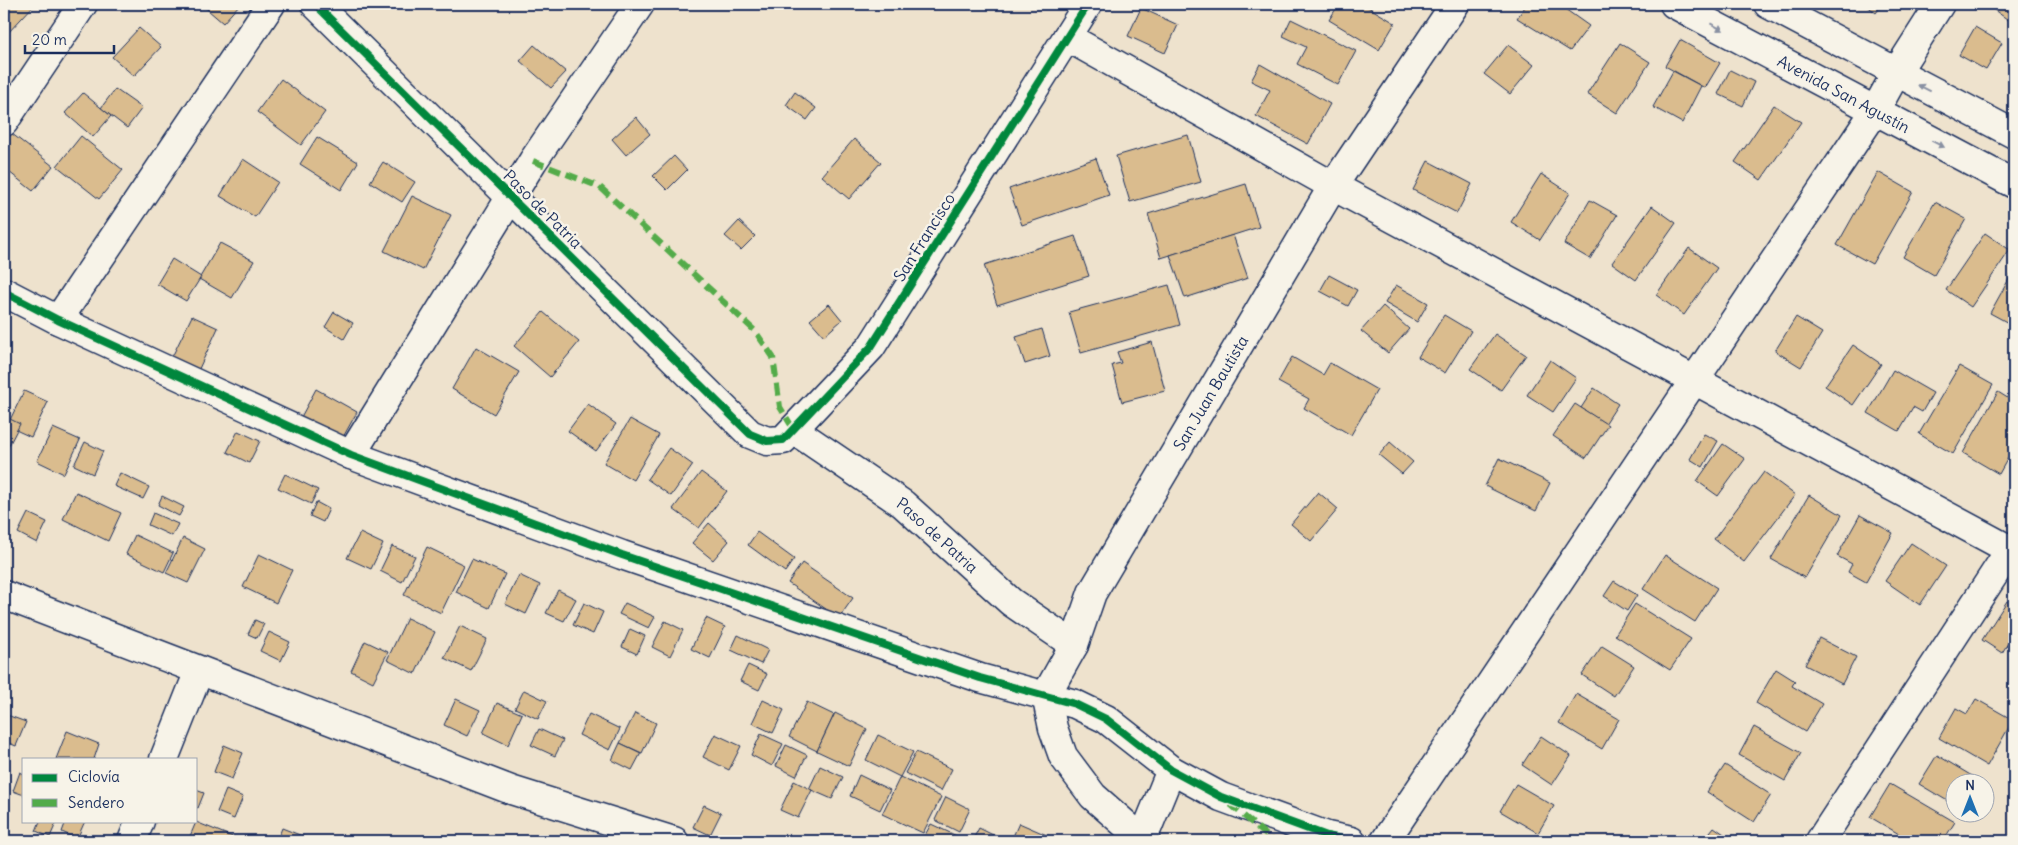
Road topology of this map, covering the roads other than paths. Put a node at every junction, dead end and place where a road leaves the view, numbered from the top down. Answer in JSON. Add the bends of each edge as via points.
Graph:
{"nodes":[{"id":1,"x":83,"y":4,"type":"edge"},
{"id":2,"x":271,"y":4,"type":"edge"},
{"id":3,"x":315,"y":4,"type":"edge"},
{"id":4,"x":640,"y":4,"type":"edge"},
{"id":5,"x":1088,"y":4,"type":"edge"},
{"id":6,"x":1455,"y":4,"type":"edge"},
{"id":7,"x":1674,"y":4,"type":"edge"},
{"id":8,"x":1768,"y":4,"type":"edge"},
{"id":9,"x":1940,"y":4,"type":"edge"},
{"id":10,"x":1067,"y":37,"type":"junction"},
{"id":11,"x":1896,"y":73,"type":"junction"},
{"id":12,"x":1875,"y":112,"type":"junction"},
{"id":13,"x":4,"y":122,"type":"edge"},
{"id":14,"x":2014,"y":134,"type":"edge"},
{"id":15,"x":2014,"y":184,"type":"edge"},
{"id":16,"x":1334,"y":186,"type":"junction"},
{"id":17,"x":512,"y":198,"type":"junction"},
{"id":18,"x":4,"y":292,"type":"edge"},
{"id":19,"x":58,"y":320,"type":"junction"},
{"id":20,"x":1694,"y":380,"type":"junction"},
{"id":21,"x":794,"y":430,"type":"junction"},
{"id":22,"x":750,"y":434,"type":"joint"},
{"id":23,"x":352,"y":455,"type":"junction"},
{"id":24,"x":2012,"y":551,"type":"edge"},
{"id":25,"x":4,"y":595,"type":"edge"},
{"id":26,"x":1074,"y":645,"type":"junction"},
{"id":27,"x":199,"y":671,"type":"junction"},
{"id":28,"x":1046,"y":695,"type":"junction"},
{"id":29,"x":164,"y":758,"type":"edge"},
{"id":30,"x":1171,"y":770,"type":"junction"},
{"id":31,"x":140,"y":822,"type":"edge"},
{"id":32,"x":1142,"y":840,"type":"edge"},
{"id":33,"x":132,"y":841,"type":"edge"},
{"id":34,"x":674,"y":841,"type":"edge"},
{"id":35,"x":1351,"y":841,"type":"edge"},
{"id":36,"x":1385,"y":841,"type":"edge"},
{"id":37,"x":1820,"y":841,"type":"edge"}],
"edges":[{"from":1,"to":13,"type":"street"},
{"from":2,"to":19,"type":"street"},
{"from":3,"to":17,"type":"street","name":"Paso de Patria"},
{"from":4,"to":17,"type":"street"},
{"from":5,"to":10,"type":"street","name":"San Francisco"},
{"from":6,"to":16,"type":"street","name":"San Juan Bautista"},
{"from":7,"to":12,"type":"street","name":"Avenida San Agustín","one_way":true},
{"from":8,"to":11,"type":"street"},
{"from":9,"to":11,"type":"street"},
{"from":10,"to":16,"type":"street"},
{"from":10,"to":21,"type":"street","name":"San Francisco","via":[[871,347]]},
{"from":11,"to":12,"type":"street"},
{"from":14,"to":11,"type":"street","one_way":true},
{"from":12,"to":15,"type":"street","name":"Avenida San Agustín","one_way":true},
{"from":12,"to":20,"type":"street"},
{"from":16,"to":20,"type":"street"},
{"from":16,"to":26,"type":"street","name":"San Juan Bautista","via":[[1092,593]]},
{"from":17,"to":22,"type":"street","name":"Paso de Patria"},
{"from":17,"to":23,"type":"street"},
{"from":18,"to":19,"type":"street"},
{"from":19,"to":23,"type":"street"},
{"from":20,"to":24,"type":"street"},
{"from":20,"to":36,"type":"street"},
{"from":21,"to":22,"type":"street","name":"San Francisco","via":[[783,440],[767,441]]},
{"from":21,"to":26,"type":"street","name":"Paso de Patria","via":[[903,504],[1011,602]]},
{"from":23,"to":28,"type":"street","via":[[622,555],[980,678]]},
{"from":24,"to":37,"type":"street"},
{"from":25,"to":27,"type":"street"},
{"from":26,"to":28,"type":"street","name":"San Juan Bautista"},
{"from":27,"to":29,"type":"street"},
{"from":27,"to":34,"type":"street","via":[[511,790]]},
{"from":28,"to":30,"type":"street","via":[[1106,719]]},
{"from":28,"to":32,"type":"street","via":[[1063,756],[1093,796]]},
{"from":30,"to":32,"type":"street"},
{"from":30,"to":35,"type":"street","via":[[1221,796],[1327,836]]},
{"from":31,"to":33,"type":"street"}]}
